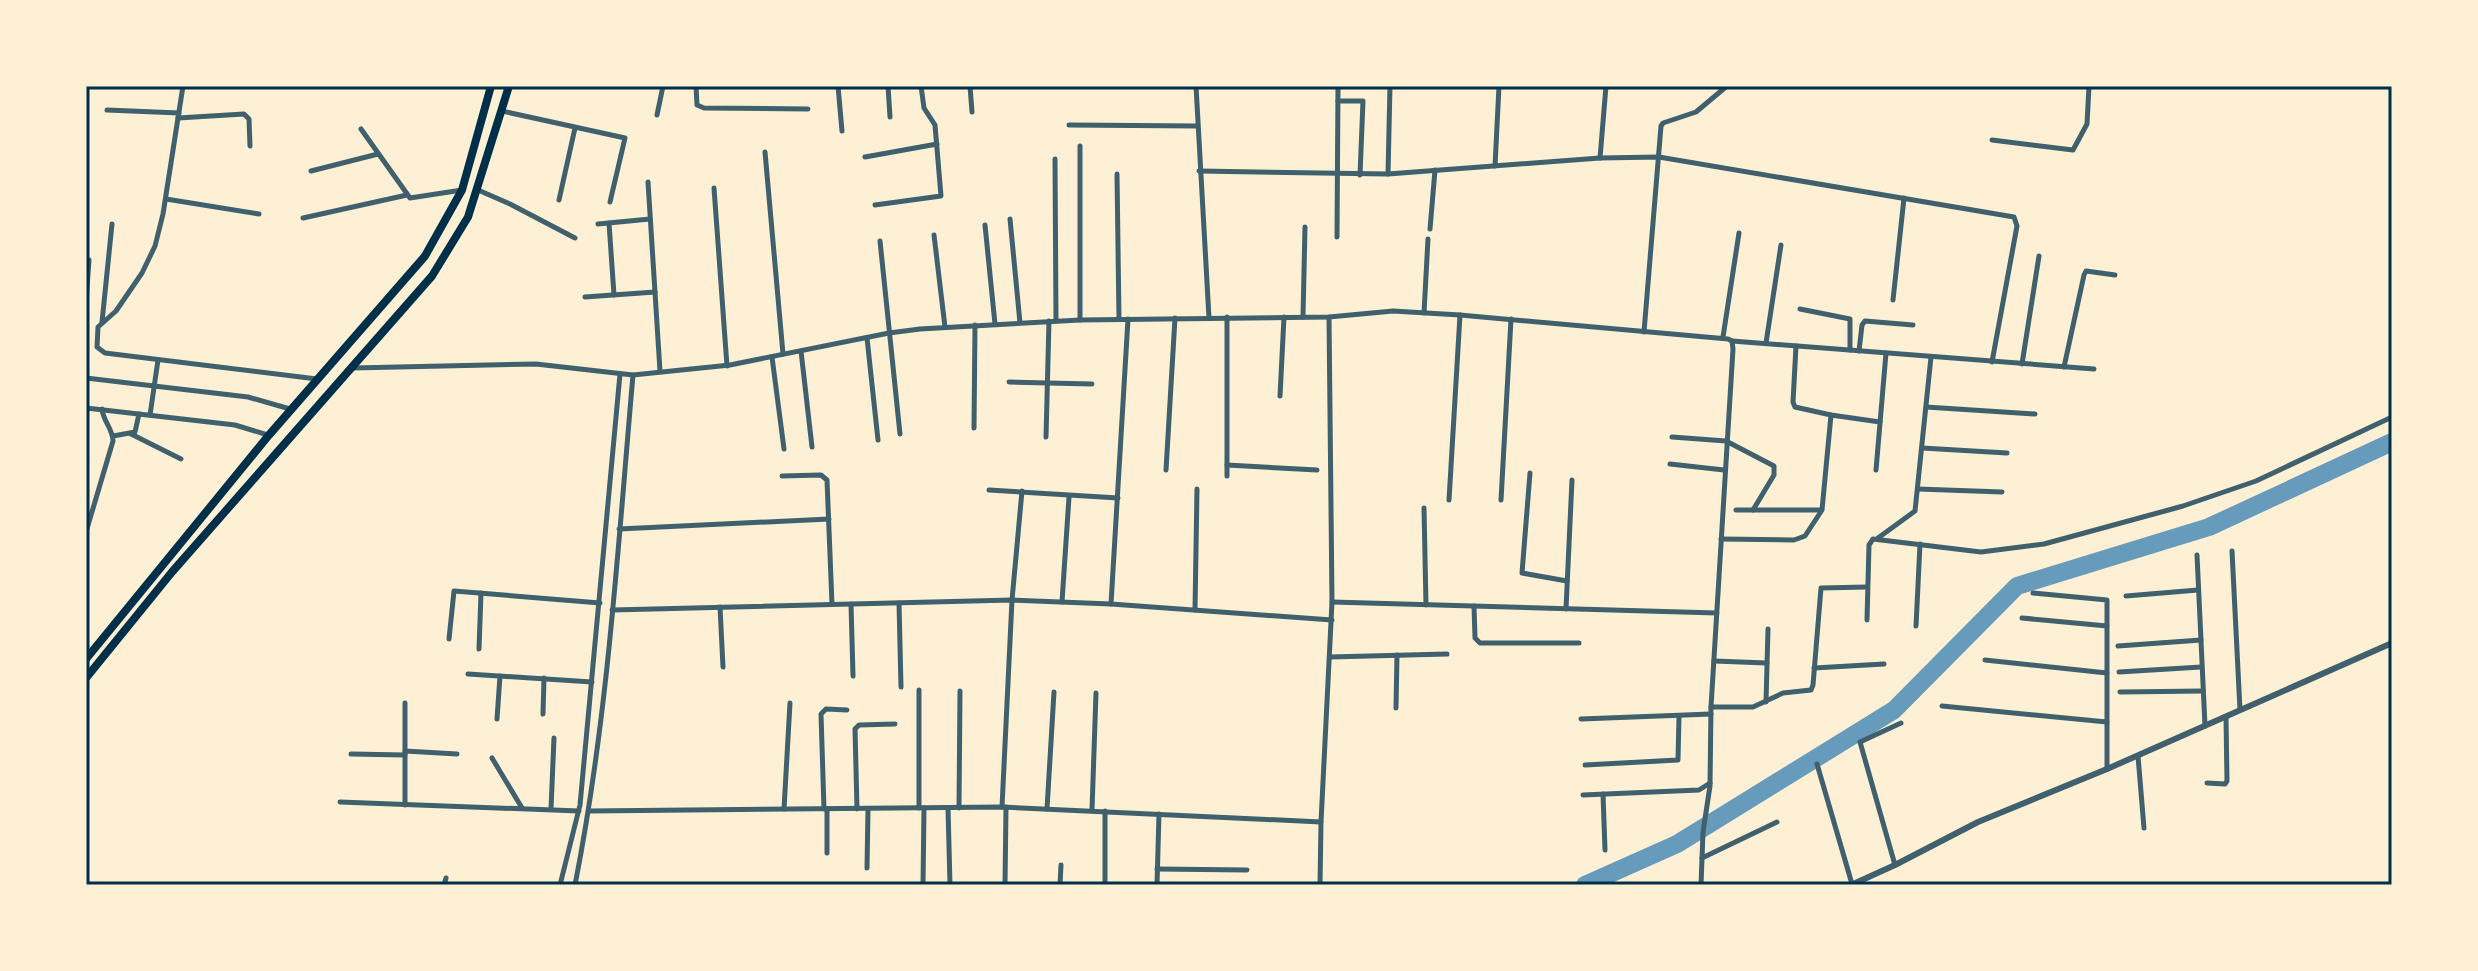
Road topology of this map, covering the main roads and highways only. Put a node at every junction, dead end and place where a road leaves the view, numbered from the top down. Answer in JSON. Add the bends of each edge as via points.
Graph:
{"nodes":[{"id":1,"x":491,"y":86,"type":"edge"},
{"id":2,"x":509,"y":86,"type":"edge"},
{"id":3,"x":86,"y":659,"type":"edge"},
{"id":4,"x":86,"y":678,"type":"edge"}],
"edges":[{"from":1,"to":3,"type":"highway","via":[[462,190],[425,256],[269,435]]},
{"from":2,"to":4,"type":"highway","via":[[468,217],[432,276]]}]}
